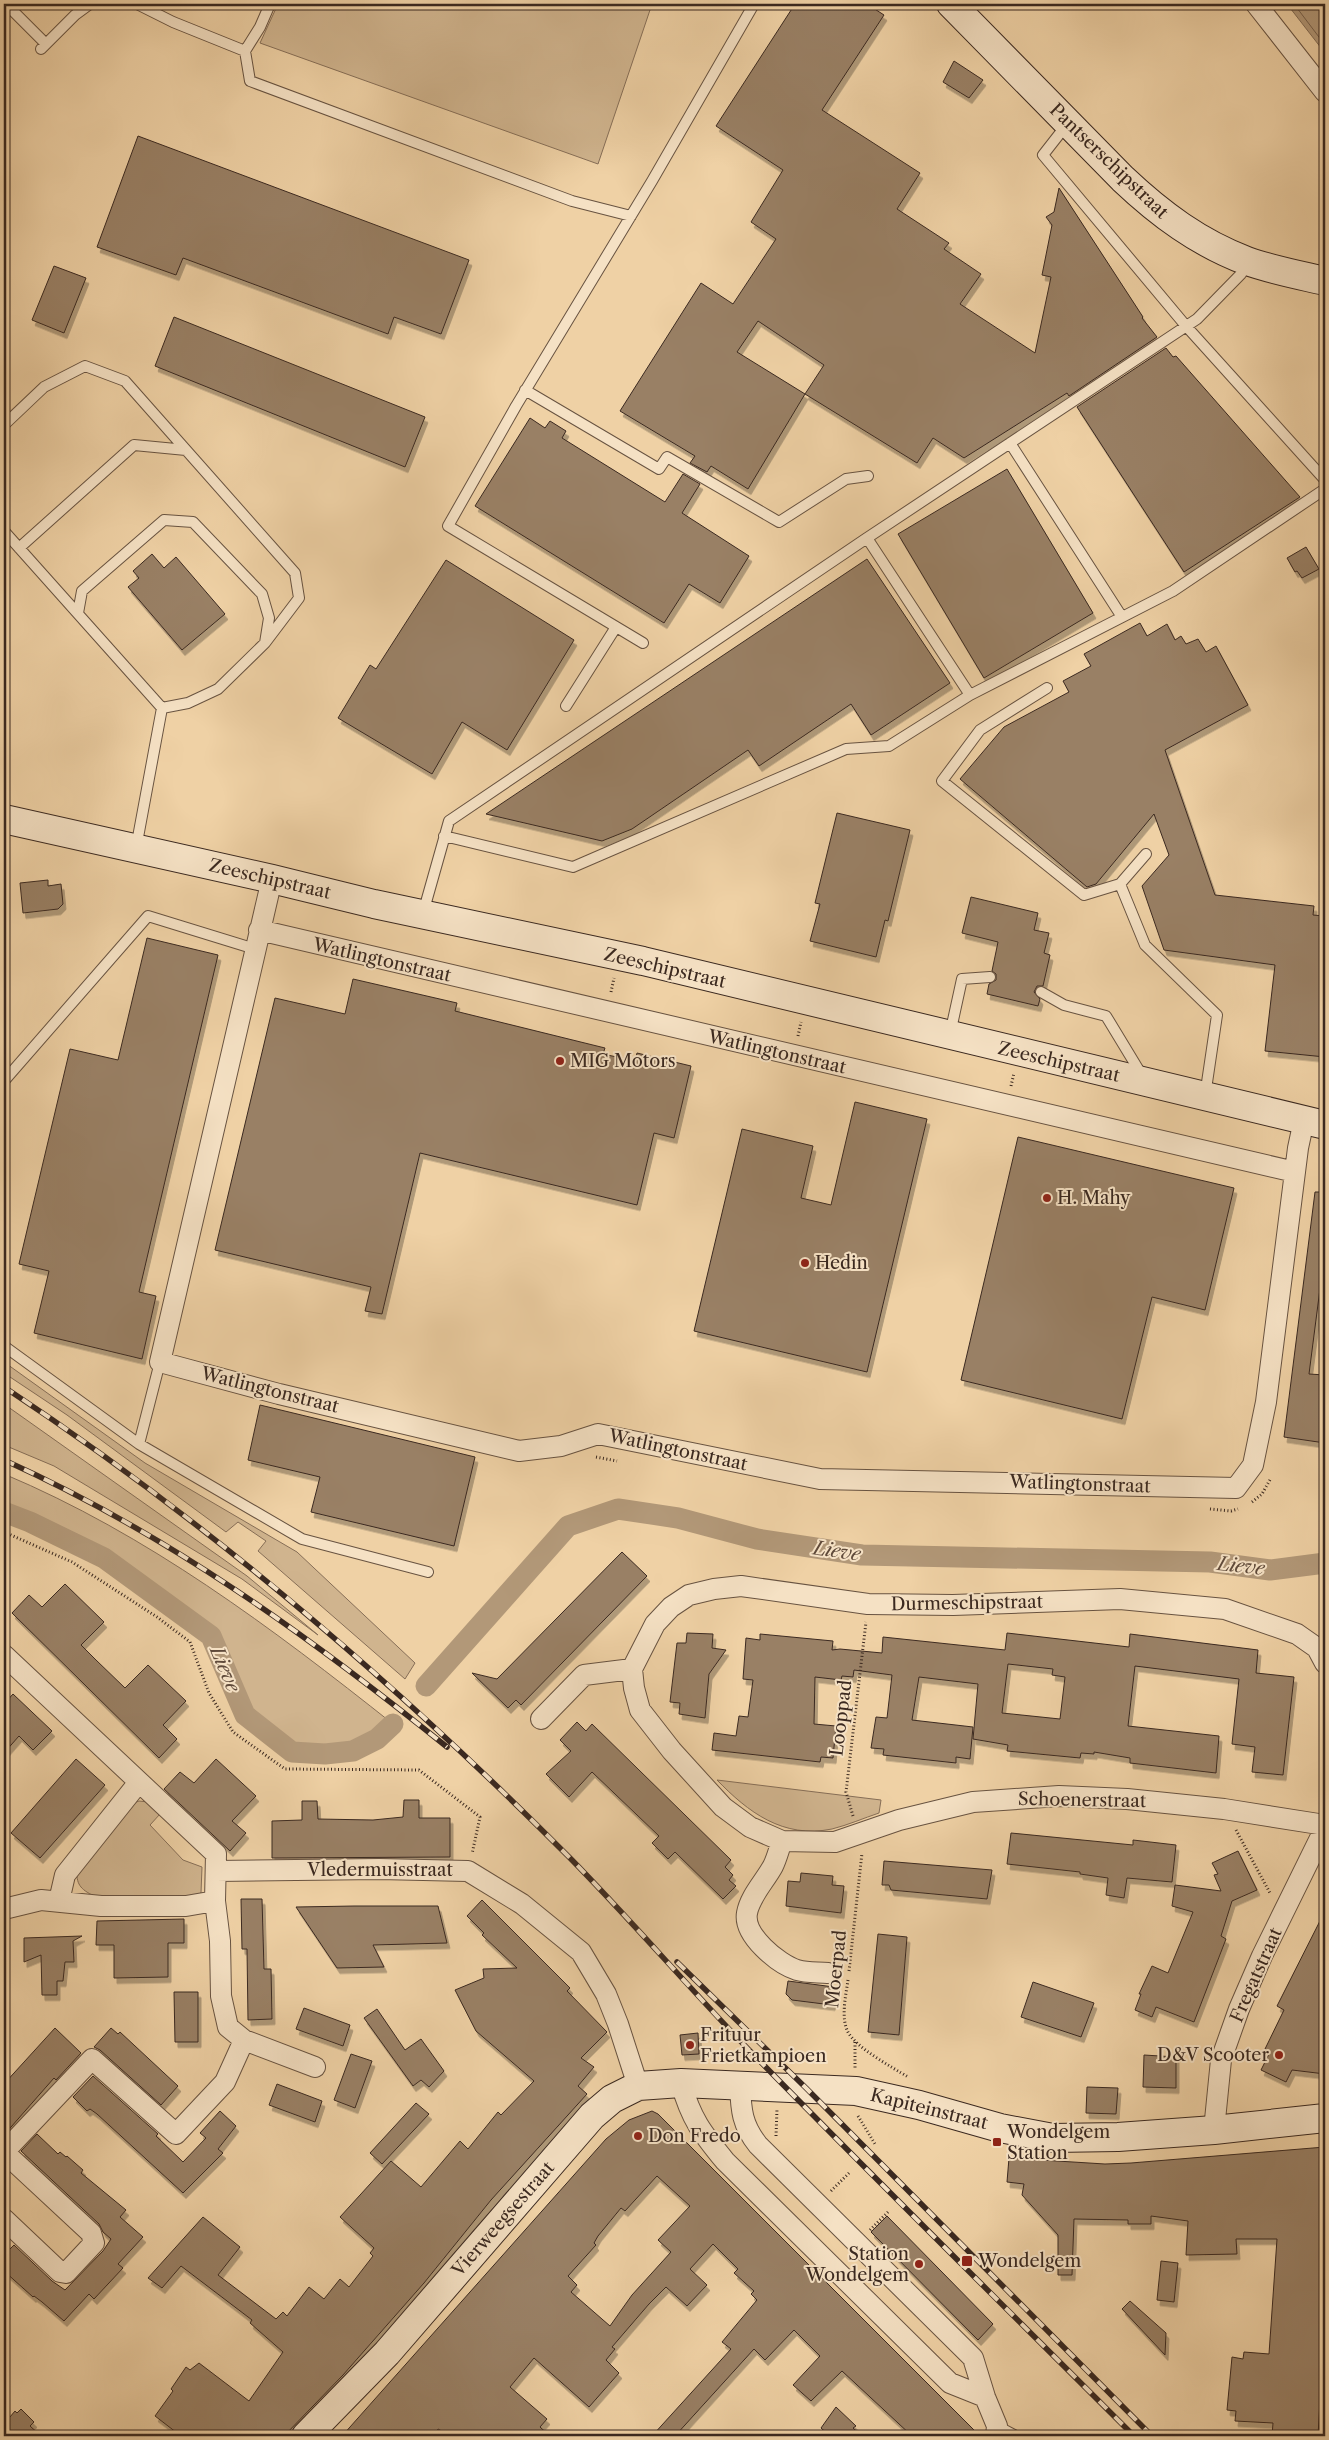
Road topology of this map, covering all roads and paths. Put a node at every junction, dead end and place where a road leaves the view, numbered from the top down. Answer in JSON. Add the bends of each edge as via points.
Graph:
{"nodes":[{"id":1,"x":6,"y":4,"type":"edge"},
{"id":2,"x":90,"y":4,"type":"edge"},
{"id":3,"x":137,"y":4,"type":"edge"},
{"id":4,"x":270,"y":4,"type":"edge"},
{"id":5,"x":754,"y":4,"type":"edge"},
{"id":6,"x":951,"y":4,"type":"edge"},
{"id":7,"x":1256,"y":4,"type":"edge"},
{"id":8,"x":245,"y":51,"type":"junction"},
{"id":9,"x":1325,"y":92,"type":"edge"},
{"id":10,"x":1068,"y":123,"type":"junction"},
{"id":11,"x":631,"y":216,"type":"junction"},
{"id":12,"x":1248,"y":261,"type":"junction"},
{"id":13,"x":1325,"y":281,"type":"edge"},
{"id":14,"x":1186,"y":326,"type":"junction"},
{"id":15,"x":525,"y":390,"type":"junction"},
{"id":16,"x":4,"y":426,"type":"edge"},
{"id":17,"x":1010,"y":443,"type":"junction"},
{"id":18,"x":186,"y":450,"type":"junction"},
{"id":19,"x":868,"y":476,"type":"dead end"},
{"id":20,"x":1325,"y":480,"type":"edge"},
{"id":21,"x":1325,"y":489,"type":"edge"},
{"id":22,"x":4,"y":532,"type":"edge"},
{"id":23,"x":866,"y":538,"type":"junction"},
{"id":24,"x":19,"y":548,"type":"junction"},
{"id":25,"x":78,"y":614,"type":"junction"},
{"id":26,"x":1122,"y":617,"type":"junction"},
{"id":27,"x":616,"y":627,"type":"junction"},
{"id":28,"x":265,"y":643,"type":"junction"},
{"id":29,"x":643,"y":644,"type":"dead end"},
{"id":30,"x":1047,"y":688,"type":"dead end"},
{"id":31,"x":970,"y":696,"type":"junction"},
{"id":32,"x":566,"y":706,"type":"dead end"},
{"id":33,"x":162,"y":708,"type":"junction"},
{"id":34,"x":4,"y":819,"type":"edge"},
{"id":35,"x":444,"y":836,"type":"junction"},
{"id":36,"x":136,"y":848,"type":"junction"},
{"id":37,"x":1146,"y":854,"type":"dead end"},
{"id":38,"x":272,"y":878,"type":"junction"},
{"id":39,"x":1120,"y":884,"type":"junction"},
{"id":40,"x":422,"y":915,"type":"junction"},
{"id":41,"x":257,"y":939,"type":"junction"},
{"id":42,"x":618,"y":956,"type":"junction"},
{"id":43,"x":990,"y":978,"type":"dead end"},
{"id":44,"x":1042,"y":992,"type":"dead end"},
{"id":45,"x":805,"y":1001,"type":"junction"},
{"id":46,"x":607,"y":1012,"type":"junction"},
{"id":47,"x":949,"y":1035,"type":"junction"},
{"id":48,"x":1019,"y":1052,"type":"junction"},
{"id":49,"x":795,"y":1056,"type":"junction"},
{"id":50,"x":4,"y":1081,"type":"edge"},
{"id":51,"x":1147,"y":1083,"type":"junction"},
{"id":52,"x":1204,"y":1097,"type":"junction"},
{"id":53,"x":1006,"y":1106,"type":"junction"},
{"id":54,"x":1315,"y":1123,"type":"edge"},
{"id":55,"x":1295,"y":1172,"type":"junction"},
{"id":56,"x":4,"y":1346,"type":"edge"},
{"id":57,"x":160,"y":1362,"type":"junction"},
{"id":58,"x":139,"y":1444,"type":"junction"},
{"id":59,"x":589,"y":1456,"type":"dead end"},
{"id":60,"x":626,"y":1462,"type":"dead end"},
{"id":61,"x":1271,"y":1477,"type":"dead end"},
{"id":62,"x":1248,"y":1506,"type":"dead end"},
{"id":63,"x":1240,"y":1508,"type":"dead end"},
{"id":64,"x":1207,"y":1509,"type":"dead end"},
{"id":65,"x":4,"y":1532,"type":"edge"},
{"id":66,"x":428,"y":1572,"type":"dead end"},
{"id":67,"x":868,"y":1604,"type":"junction"},
{"id":68,"x":4,"y":1655,"type":"edge"},
{"id":69,"x":1325,"y":1663,"type":"edge"},
{"id":70,"x":632,"y":1668,"type":"junction"},
{"id":71,"x":541,"y":1719,"type":"dead end"},
{"id":72,"x":138,"y":1782,"type":"junction"},
{"id":73,"x":1224,"y":1809,"type":"junction"},
{"id":74,"x":1325,"y":1826,"type":"edge"},
{"id":75,"x":859,"y":1833,"type":"junction"},
{"id":76,"x":782,"y":1841,"type":"junction"},
{"id":77,"x":216,"y":1871,"type":"junction"},
{"id":78,"x":468,"y":1871,"type":"junction"},
{"id":79,"x":59,"y":1901,"type":"junction"},
{"id":80,"x":215,"y":1901,"type":"junction"},
{"id":81,"x":4,"y":1909,"type":"edge"},
{"id":82,"x":1283,"y":1915,"type":"junction"},
{"id":83,"x":828,"y":1973,"type":"dead end"},
{"id":84,"x":244,"y":2040,"type":"junction"},
{"id":85,"x":315,"y":2067,"type":"dead end"},
{"id":86,"x":681,"y":2083,"type":"junction"},
{"id":87,"x":638,"y":2086,"type":"junction"},
{"id":88,"x":740,"y":2086,"type":"junction"},
{"id":89,"x":919,"y":2105,"type":"junction"},
{"id":90,"x":1325,"y":2118,"type":"edge"},
{"id":91,"x":1214,"y":2130,"type":"junction"},
{"id":92,"x":4,"y":2152,"type":"edge"},
{"id":93,"x":849,"y":2173,"type":"dead end"},
{"id":94,"x":818,"y":2204,"type":"junction"},
{"id":95,"x":888,"y":2212,"type":"dead end"},
{"id":96,"x":4,"y":2219,"type":"edge"},
{"id":97,"x":858,"y":2243,"type":"junction"},
{"id":98,"x":985,"y":2396,"type":"junction"},
{"id":99,"x":997,"y":2431,"type":"edge"},
{"id":100,"x":306,"y":2436,"type":"edge"},
{"id":101,"x":1016,"y":2436,"type":"edge"}],
"edges":[{"from":1,"to":2,"type":"lane","via":[[44,47]]},
{"from":3,"to":8,"type":"lane"},
{"from":4,"to":8,"type":"lane"},
{"from":5,"to":11,"type":"lane"},
{"from":6,"to":10,"type":"main road","name":"Pantserschipstraat"},
{"from":7,"to":9,"type":"street"},
{"from":8,"to":11,"type":"lane","via":[[250,81],[572,201]]},
{"from":10,"to":12,"type":"main road","name":"Pantserschipstraat","via":[[1149,204],[1210,245]]},
{"from":10,"to":14,"type":"lane","via":[[1042,154]]},
{"from":11,"to":15,"type":"lane"},
{"from":12,"to":13,"type":"main road","name":"Pantserschipstraat"},
{"from":12,"to":14,"type":"lane","via":[[1241,274]]},
{"from":14,"to":17,"type":"lane"},
{"from":14,"to":20,"type":"lane"},
{"from":15,"to":19,"type":"lane","via":[[659,469],[667,456],[779,522],[846,479]]},
{"from":15,"to":27,"type":"lane","via":[[448,526]]},
{"from":16,"to":18,"type":"lane","via":[[44,387],[85,366],[125,381]]},
{"from":17,"to":23,"type":"lane"},
{"from":17,"to":26,"type":"lane"},
{"from":18,"to":24,"type":"lane","via":[[134,445]]},
{"from":18,"to":28,"type":"lane","via":[[295,573],[299,598]]},
{"from":21,"to":26,"type":"lane","via":[[1173,591]]},
{"from":22,"to":24,"type":"lane"},
{"from":23,"to":31,"type":"lane"},
{"from":23,"to":35,"type":"lane","via":[[449,821]]},
{"from":24,"to":25,"type":"lane"},
{"from":25,"to":28,"type":"lane","via":[[82,591],[164,520],[193,522],[262,594],[269,618]]},
{"from":25,"to":33,"type":"lane"},
{"from":26,"to":31,"type":"lane"},
{"from":27,"to":29,"type":"lane"},
{"from":27,"to":32,"type":"lane"},
{"from":28,"to":33,"type":"lane","via":[[218,689],[188,703]]},
{"from":30,"to":39,"type":"lane","via":[[980,730],[942,781],[1084,895]]},
{"from":31,"to":35,"type":"lane","via":[[889,746],[846,749],[573,867]]},
{"from":33,"to":36,"type":"lane"},
{"from":34,"to":36,"type":"main road","name":"Zeeschipstraat"},
{"from":35,"to":40,"type":"lane"},
{"from":36,"to":38,"type":"main road","name":"Zeeschipstraat"},
{"from":37,"to":39,"type":"lane"},
{"from":38,"to":40,"type":"main road","name":"Zeeschipstraat"},
{"from":38,"to":41,"type":"street"},
{"from":39,"to":52,"type":"lane","via":[[1145,945],[1217,1015]]},
{"from":40,"to":42,"type":"main road","name":"Zeeschipstraat"},
{"from":41,"to":46,"type":"street","name":"Watlingtonstraat"},
{"from":41,"to":50,"type":"lane","via":[[148,916]]},
{"from":41,"to":57,"type":"street"},
{"from":42,"to":45,"type":"main road","name":"Zeeschipstraat"},
{"from":42,"to":46,"type":"path"},
{"from":43,"to":47,"type":"lane","via":[[962,979]]},
{"from":44,"to":51,"type":"lane","via":[[1064,1005],[1106,1016]]},
{"from":45,"to":47,"type":"main road","name":"Zeeschipstraat"},
{"from":45,"to":49,"type":"path"},
{"from":46,"to":49,"type":"street","name":"Watlingtonstraat"},
{"from":47,"to":48,"type":"main road","name":"Zeeschipstraat"},
{"from":48,"to":51,"type":"main road","name":"Zeeschipstraat"},
{"from":48,"to":53,"type":"path"},
{"from":49,"to":53,"type":"street","name":"Watlingtonstraat"},
{"from":51,"to":52,"type":"main road","name":"Zeeschipstraat"},
{"from":52,"to":54,"type":"main road","name":"Zeeschipstraat"},
{"from":53,"to":55,"type":"street","name":"Watlingtonstraat"},
{"from":54,"to":55,"type":"street","name":"Watlingtonstraat"},
{"from":55,"to":57,"type":"street","name":"Watlingtonstraat","via":[[1266,1402],[1253,1465],[1236,1488],[820,1479],[598,1434],[561,1446],[519,1451],[278,1394]]},
{"from":56,"to":58,"type":"lane"},
{"from":57,"to":58,"type":"lane"},
{"from":58,"to":66,"type":"lane","via":[[302,1539]]},
{"from":59,"to":60,"type":"path"},
{"from":61,"to":62,"type":"path","via":[[1262,1494]]},
{"from":63,"to":64,"type":"path","via":[[1231,1511]]},
{"from":65,"to":78,"type":"path","via":[[72,1562],[190,1642],[209,1693],[234,1732],[285,1769],[419,1770],[480,1817]]},
{"from":67,"to":69,"type":"street","name":"Durmeschipstraat","via":[[953,1605],[1120,1599],[1225,1609],[1296,1634],[1316,1648]]},
{"from":67,"to":70,"type":"street","name":"Durmeschipstraat","via":[[741,1586],[714,1588],[689,1595],[671,1607],[654,1624]]},
{"from":67,"to":75,"type":"path","name":"Looppad","via":[[846,1792]]},
{"from":68,"to":72,"type":"street"},
{"from":70,"to":71,"type":"street","via":[[584,1676]]},
{"from":70,"to":76,"type":"street","name":"Schoenerstraat","via":[[640,1710],[666,1744],[724,1807],[750,1827]]},
{"from":72,"to":77,"type":"street","via":[[216,1854]]},
{"from":72,"to":79,"type":"street","via":[[65,1874]]},
{"from":73,"to":74,"type":"street","name":"Schoenerstraat"},
{"from":73,"to":75,"type":"street","name":"Schoenerstraat","via":[[1059,1796],[1019,1797],[973,1802]]},
{"from":73,"to":82,"type":"path"},
{"from":74,"to":82,"type":"street","name":"Fregatstraat"},
{"from":75,"to":76,"type":"street","name":"Schoenerstraat","via":[[835,1842]]},
{"from":75,"to":89,"type":"path","name":"Moerpad","via":[[863,1846],[845,2020],[847,2031],[855,2042],[911,2079]]},
{"from":76,"to":83,"type":"street","via":[[774,1864],[753,1898],[746,1921],[751,1933],[778,1961],[798,1970]]},
{"from":77,"to":78,"type":"street","name":"Vledermuisstraat","via":[[379,1868]]},
{"from":77,"to":80,"type":"street"},
{"from":78,"to":87,"type":"street","name":"Vledermuisstraat","via":[[522,1904],[581,1952],[606,1994]]},
{"from":79,"to":80,"type":"street","via":[[101,1906],[186,1906]]},
{"from":79,"to":81,"type":"street","via":[[41,1900]]},
{"from":80,"to":84,"type":"street","via":[[221,1996],[228,2027]]},
{"from":82,"to":91,"type":"street","name":"Fregatstraat","via":[[1246,1992],[1221,2060]]},
{"from":84,"to":85,"type":"street"},
{"from":84,"to":92,"type":"street","via":[[225,2082],[176,2134],[92,2058]]},
{"from":86,"to":87,"type":"main road","name":"Vierweegsestraat"},
{"from":86,"to":88,"type":"main road","name":"Vierweegsestraat"},
{"from":86,"to":98,"type":"street","via":[[689,2111],[725,2161],[950,2382]]},
{"from":87,"to":100,"type":"main road","name":"Vierweegsestraat","via":[[592,2116],[387,2353]]},
{"from":88,"to":89,"type":"main road","name":"Kapiteinstraat","via":[[856,2091]]},
{"from":88,"to":94,"type":"street","via":[[741,2110],[748,2132]]},
{"from":89,"to":91,"type":"main road","name":"Kapiteinstraat","via":[[1000,2128],[1052,2138]]},
{"from":90,"to":91,"type":"main road","name":"Kapiteinstraat"},
{"from":92,"to":96,"type":"street","via":[[91,2233],[94,2243],[66,2273],[60,2272]]},
{"from":93,"to":94,"type":"path"},
{"from":94,"to":97,"type":"street"},
{"from":95,"to":97,"type":"path"},
{"from":97,"to":98,"type":"street","via":[[973,2358]]},
{"from":98,"to":99,"type":"street"},
{"from":99,"to":101,"type":"lane"}]}
